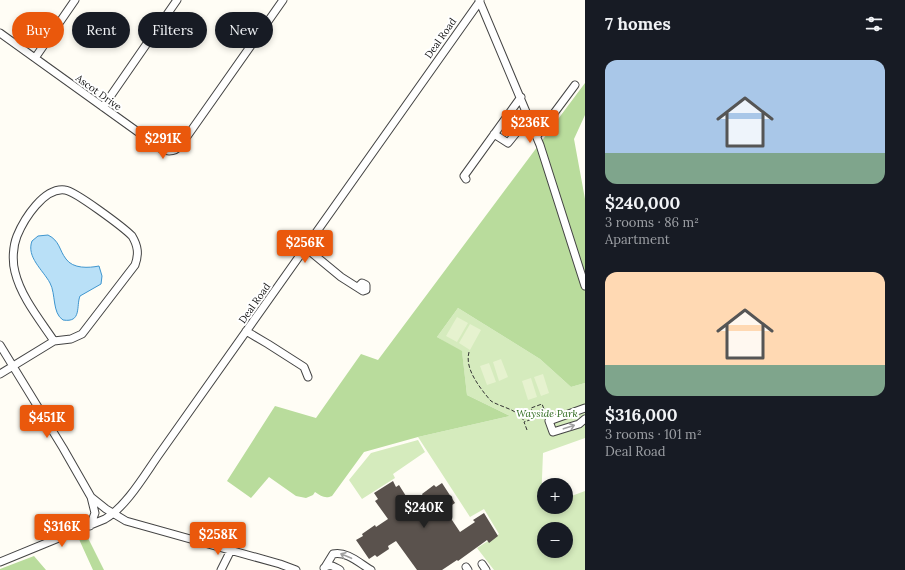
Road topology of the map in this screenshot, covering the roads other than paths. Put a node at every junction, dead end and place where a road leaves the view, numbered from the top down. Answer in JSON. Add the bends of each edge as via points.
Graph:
{"nodes":[{"id":1,"x":75,"y":0,"type":"edge"},
{"id":2,"x":178,"y":0,"type":"edge"},
{"id":3,"x":284,"y":0,"type":"edge"},
{"id":4,"x":480,"y":0,"type":"edge"},
{"id":5,"x":0,"y":33,"type":"edge"},
{"id":6,"x":35,"y":58,"type":"junction"},
{"id":7,"x":575,"y":85,"type":"dead end"},
{"id":8,"x":521,"y":97,"type":"junction"},
{"id":9,"x":103,"y":107,"type":"junction"},
{"id":10,"x":529,"y":117,"type":"junction"},
{"id":11,"x":494,"y":134,"type":"junction"},
{"id":12,"x":537,"y":136,"type":"junction"},
{"id":13,"x":466,"y":179,"type":"dead end"},
{"id":14,"x":304,"y":249,"type":"junction"},
{"id":15,"x":585,"y":286,"type":"edge"},
{"id":16,"x":358,"y":287,"type":"dead end"},
{"id":17,"x":246,"y":331,"type":"junction"},
{"id":18,"x":54,"y":341,"type":"junction"},
{"id":19,"x":0,"y":345,"type":"edge"},
{"id":20,"x":12,"y":365,"type":"junction"},
{"id":21,"x":0,"y":374,"type":"edge"},
{"id":22,"x":308,"y":377,"type":"dead end"},
{"id":23,"x":585,"y":408,"type":"edge"},
{"id":24,"x":585,"y":419,"type":"edge"},
{"id":25,"x":91,"y":497,"type":"junction"},
{"id":26,"x":114,"y":514,"type":"junction"},
{"id":27,"x":90,"y":526,"type":"junction"},
{"id":28,"x":231,"y":550,"type":"junction"},
{"id":29,"x":0,"y":562,"type":"edge"},
{"id":30,"x":324,"y":568,"type":"edge"},
{"id":31,"x":220,"y":570,"type":"edge"},
{"id":32,"x":296,"y":570,"type":"edge"},
{"id":33,"x":340,"y":570,"type":"edge"},
{"id":34,"x":371,"y":570,"type":"edge"}],
"edges":[{"from":1,"to":6,"type":"street"},
{"from":2,"to":9,"type":"street"},
{"from":3,"to":9,"type":"street","name":"Ascot Drive","via":[[179,148],[172,151],[163,150]]},
{"from":4,"to":8,"type":"street"},
{"from":4,"to":14,"type":"street","name":"Deal Road"},
{"from":5,"to":6,"type":"street","name":"Ascot Drive"},
{"from":6,"to":9,"type":"street","name":"Ascot Drive"},
{"from":7,"to":12,"type":"street"},
{"from":8,"to":10,"type":"street"},
{"from":8,"to":11,"type":"street"},
{"from":10,"to":11,"type":"street","via":[[508,143]]},
{"from":10,"to":12,"type":"street"},
{"from":11,"to":13,"type":"street","via":[[464,176]]},
{"from":12,"to":15,"type":"street"},
{"from":14,"to":16,"type":"street"},
{"from":14,"to":17,"type":"street","name":"Deal Road"},
{"from":17,"to":22,"type":"street","via":[[304,368]]},
{"from":17,"to":26,"type":"street","name":"Deal Road"},
{"from":18,"to":18,"type":"street","via":[[82,334],[135,265],[138,256],[135,241],[129,232],[66,190],[55,190],[41,199],[22,225],[14,248],[14,271],[22,291]]},
{"from":18,"to":20,"type":"street"},
{"from":19,"to":20,"type":"street"},
{"from":20,"to":21,"type":"street"},
{"from":20,"to":25,"type":"street"},
{"from":23,"to":24,"type":"street","one_way":true,"via":[[549,421],[553,432],[579,424]]},
{"from":25,"to":26,"type":"street"},
{"from":25,"to":27,"type":"street","via":[[95,513]]},
{"from":26,"to":27,"type":"street","name":"Deal Road"},
{"from":26,"to":28,"type":"street","via":[[126,522]]},
{"from":27,"to":29,"type":"street","name":"Deal Road"},
{"from":28,"to":31,"type":"street"},
{"from":28,"to":32,"type":"street"},
{"from":30,"to":33,"type":"street","via":[[335,566]]},
{"from":34,"to":30,"type":"street","one_way":true,"via":[[340,553],[333,554]]}]}
